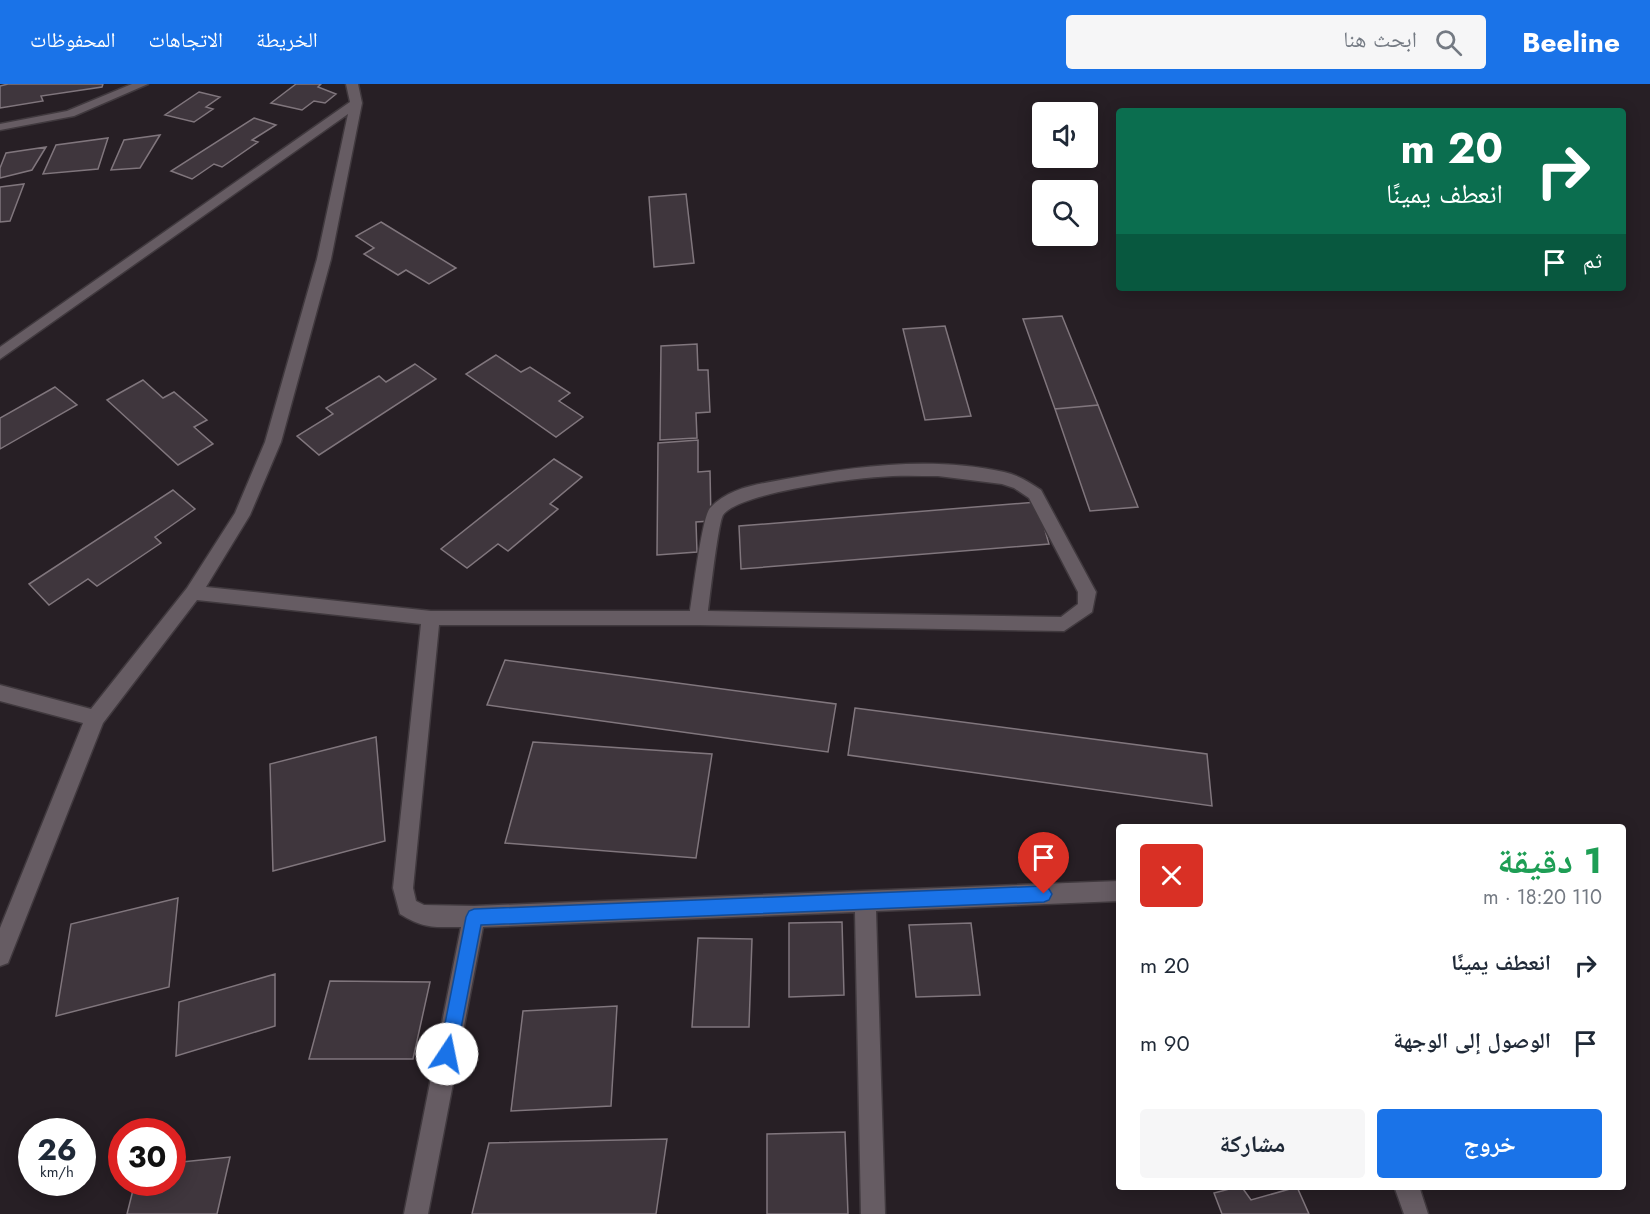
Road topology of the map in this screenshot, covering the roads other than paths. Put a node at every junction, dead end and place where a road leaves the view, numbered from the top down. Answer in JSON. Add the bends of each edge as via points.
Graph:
{"nodes":[{"id":1,"x":142,"y":84,"type":"edge"},
{"id":2,"x":352,"y":84,"type":"edge"},
{"id":3,"x":356,"y":103,"type":"junction"},
{"id":4,"x":0,"y":127,"type":"edge"},
{"id":5,"x":0,"y":354,"type":"edge"},
{"id":6,"x":193,"y":593,"type":"junction"},
{"id":7,"x":431,"y":618,"type":"junction"},
{"id":8,"x":698,"y":618,"type":"junction"},
{"id":9,"x":0,"y":693,"type":"edge"},
{"id":10,"x":95,"y":718,"type":"junction"},
{"id":11,"x":1116,"y":891,"type":"edge"},
{"id":12,"x":865,"y":902,"type":"junction"},
{"id":13,"x":474,"y":917,"type":"junction"},
{"id":14,"x":0,"y":954,"type":"edge"},
{"id":15,"x":1407,"y":1190,"type":"edge"},
{"id":16,"x":416,"y":1214,"type":"edge"},
{"id":17,"x":873,"y":1214,"type":"edge"},
{"id":18,"x":1416,"y":1214,"type":"edge"}],
"edges":[{"from":1,"to":4,"type":"street","via":[[70,114]]},
{"from":2,"to":3,"type":"street"},
{"from":3,"to":5,"type":"street"},
{"from":3,"to":6,"type":"street","via":[[324,259],[273,442],[242,515]]},
{"from":6,"to":7,"type":"street"},
{"from":6,"to":10,"type":"street"},
{"from":7,"to":8,"type":"street"},
{"from":7,"to":13,"type":"street","via":[[404,888],[406,907],[422,916]]},
{"from":8,"to":8,"type":"street","via":[[1064,624],[1086,607],[1087,592],[1035,494],[1020,484],[1003,478],[938,470],[878,471],[823,478],[730,500],[715,513]]},
{"from":9,"to":10,"type":"street"},
{"from":10,"to":14,"type":"street"},
{"from":11,"to":12,"type":"street"},
{"from":12,"to":13,"type":"street"},
{"from":12,"to":17,"type":"street"},
{"from":13,"to":16,"type":"street"},
{"from":15,"to":18,"type":"street"}]}
